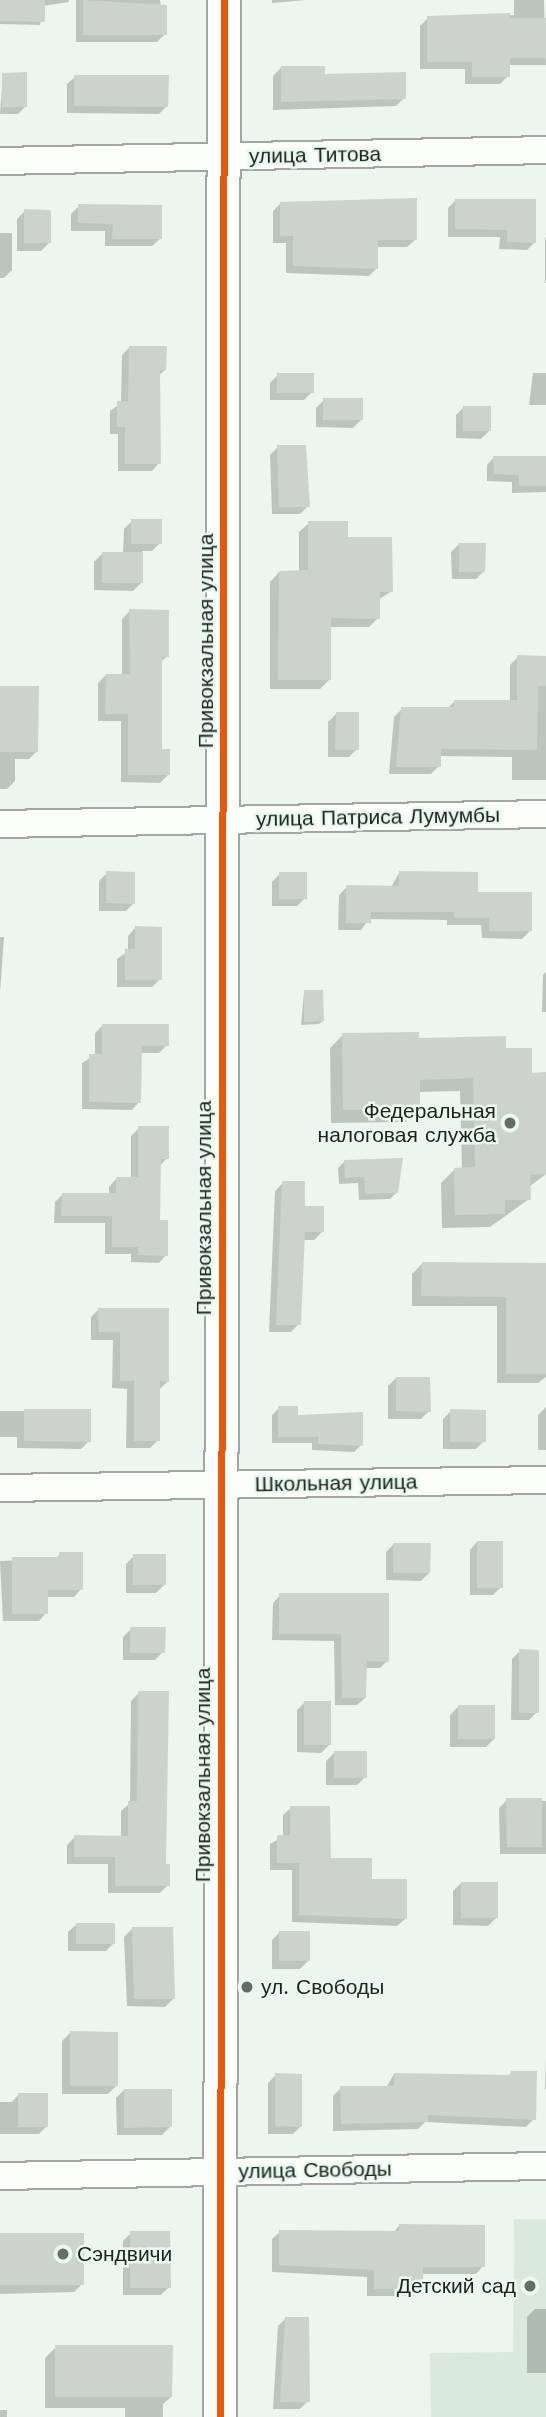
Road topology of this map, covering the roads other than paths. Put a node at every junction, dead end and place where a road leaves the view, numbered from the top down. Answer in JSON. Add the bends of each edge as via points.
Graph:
{"nodes":[{"id":1,"x":224,"y":0,"type":"edge"},
{"id":2,"x":546,"y":150,"type":"edge"},
{"id":3,"x":223,"y":157,"type":"junction"},
{"id":4,"x":0,"y":161,"type":"edge"},
{"id":5,"x":546,"y":814,"type":"edge"},
{"id":6,"x":223,"y":819,"type":"junction"},
{"id":7,"x":0,"y":824,"type":"edge"},
{"id":8,"x":546,"y":1480,"type":"edge"},
{"id":9,"x":222,"y":1485,"type":"junction"},
{"id":10,"x":0,"y":1488,"type":"edge"},
{"id":11,"x":546,"y":2166,"type":"edge"},
{"id":12,"x":220,"y":2171,"type":"junction"},
{"id":13,"x":0,"y":2176,"type":"edge"},
{"id":14,"x":220,"y":2417,"type":"edge"}],
"edges":[{"from":1,"to":3,"type":"street","name":"Привокзальная улица"},
{"from":2,"to":3,"type":"street","name":"улица Титова"},
{"from":3,"to":4,"type":"street","name":"улица Титова"},
{"from":3,"to":6,"type":"street","name":"Привокзальная улица"},
{"from":5,"to":6,"type":"street","name":"улица Патриса Лумумбы"},
{"from":6,"to":7,"type":"street","name":"улица Патриса Лумумбы"},
{"from":6,"to":9,"type":"street","name":"Привокзальная улица"},
{"from":8,"to":9,"type":"street","name":"Школьная улица"},
{"from":9,"to":10,"type":"street","name":"Школьная улица"},
{"from":9,"to":12,"type":"street","name":"Привокзальная улица"},
{"from":11,"to":12,"type":"street","name":"улица Свободы"},
{"from":12,"to":13,"type":"street","name":"улица Свободы"},
{"from":12,"to":14,"type":"street","name":"Привокзальная улица"}]}
